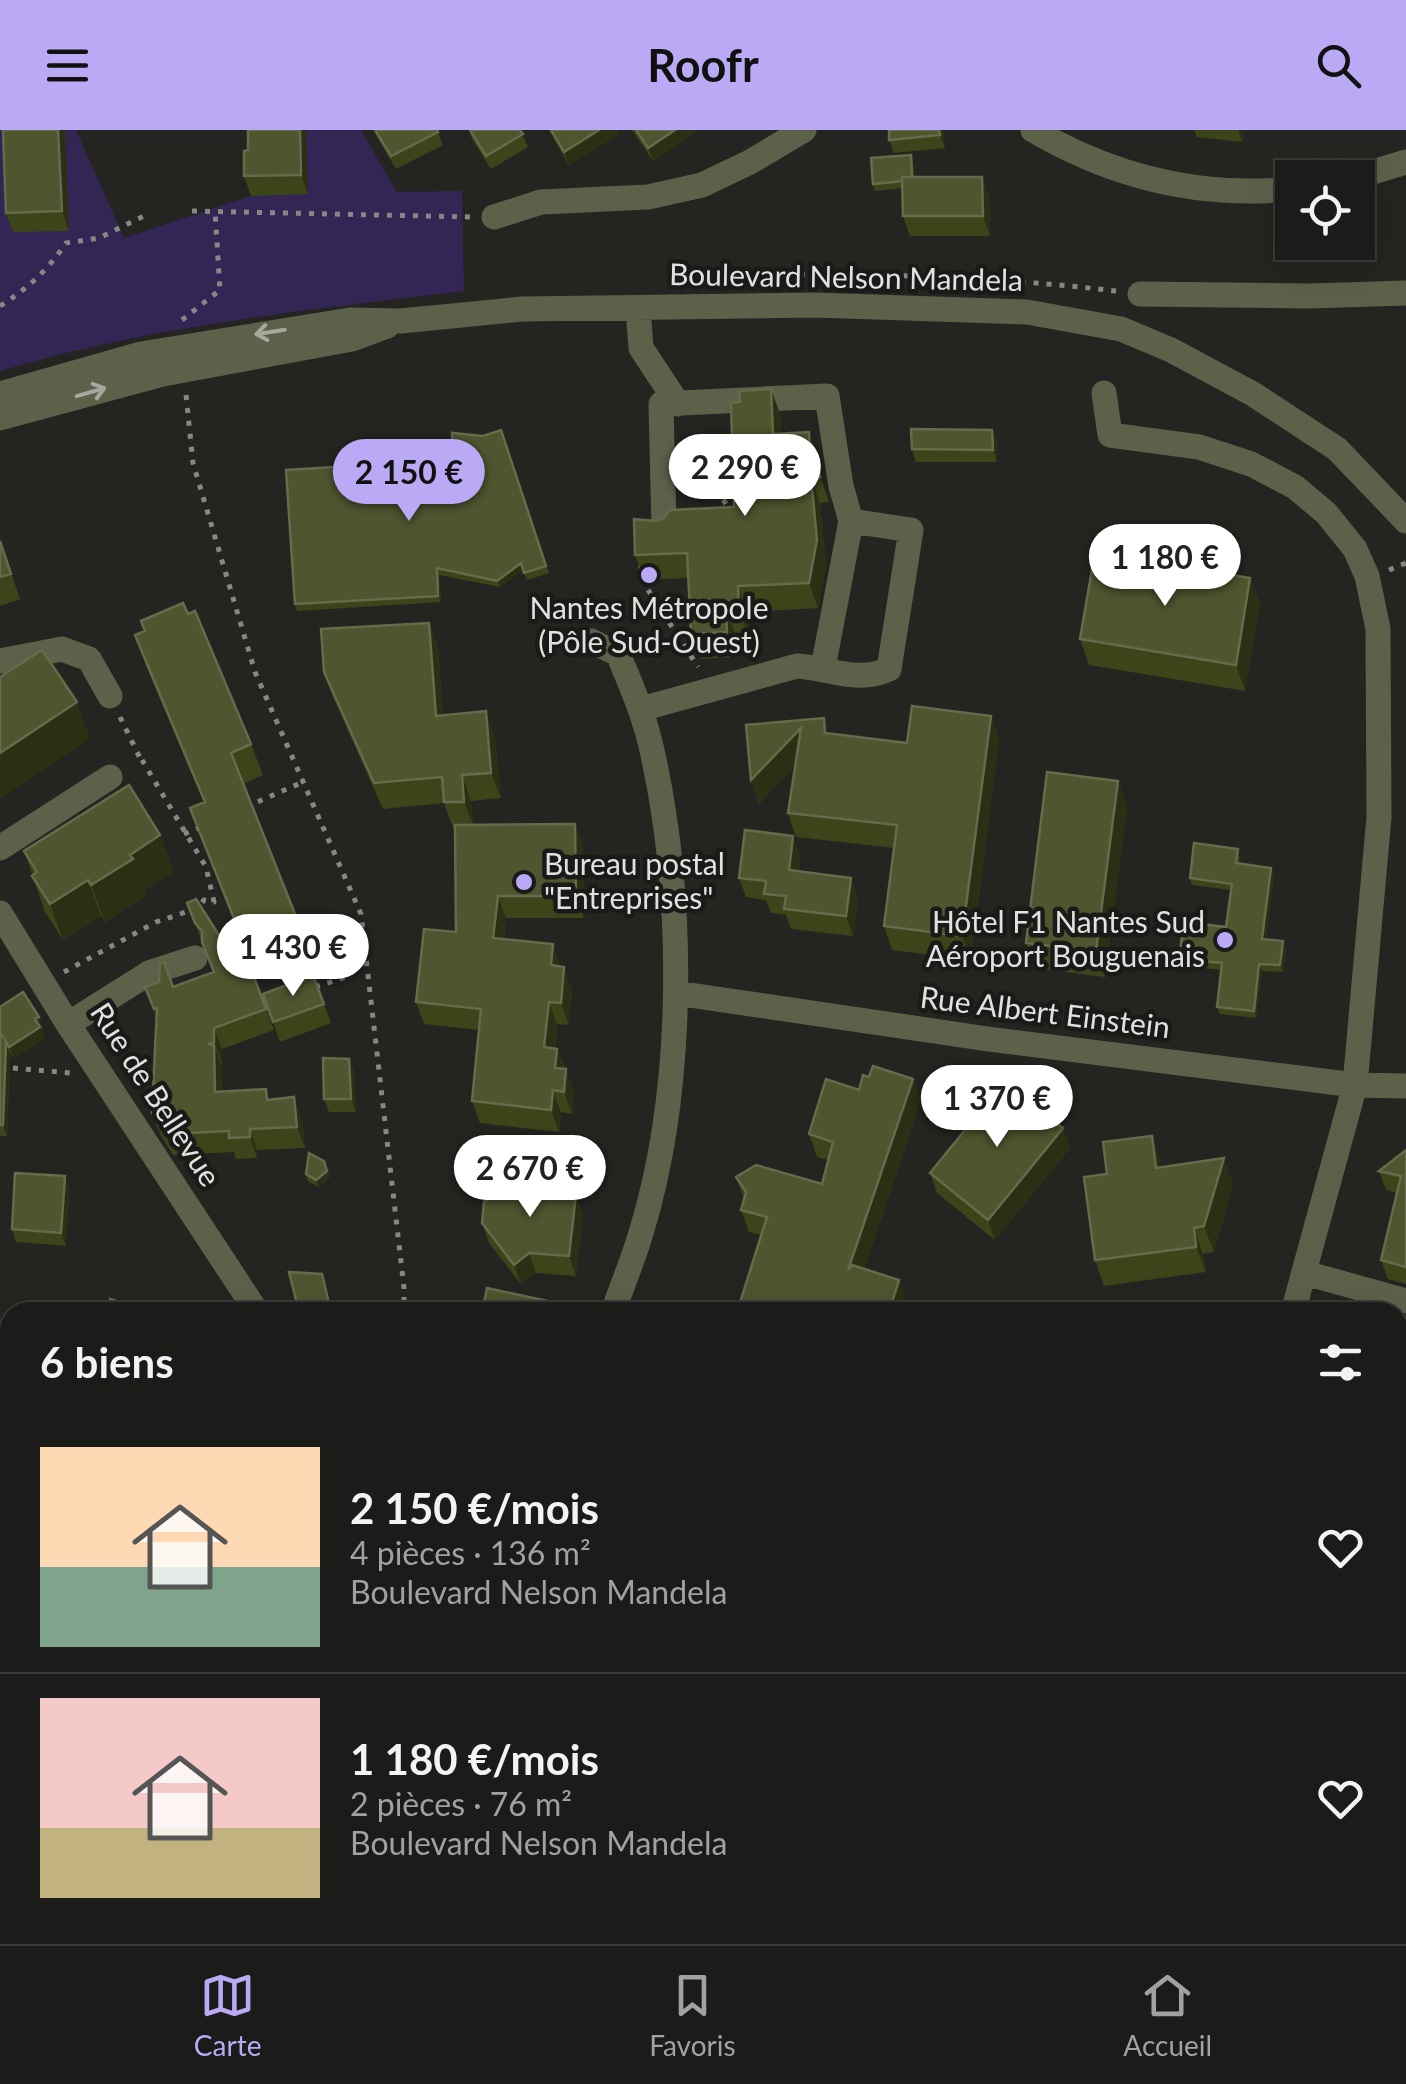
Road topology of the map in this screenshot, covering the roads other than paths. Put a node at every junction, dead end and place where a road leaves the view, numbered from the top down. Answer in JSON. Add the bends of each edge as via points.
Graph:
{"nodes":[{"id":1,"x":804,"y":130,"type":"edge"},
{"id":2,"x":1032,"y":130,"type":"edge"},
{"id":3,"x":1406,"y":162,"type":"edge"},
{"id":4,"x":1375,"y":171,"type":"edge"},
{"id":5,"x":1275,"y":191,"type":"edge"},
{"id":6,"x":494,"y":217,"type":"road end"},
{"id":7,"x":1406,"y":293,"type":"edge"},
{"id":8,"x":1140,"y":294,"type":"dead end"},
{"id":9,"x":638,"y":308,"type":"junction"},
{"id":10,"x":182,"y":358,"type":"junction"},
{"id":11,"x":1104,"y":392,"type":"dead end"},
{"id":12,"x":0,"y":394,"type":"edge"},
{"id":13,"x":678,"y":404,"type":"junction"},
{"id":14,"x":0,"y":418,"type":"edge"},
{"id":15,"x":1406,"y":520,"type":"edge"},
{"id":16,"x":852,"y":521,"type":"junction"},
{"id":17,"x":664,"y":530,"type":"edge"},
{"id":18,"x":591,"y":640,"type":"dead end"},
{"id":19,"x":0,"y":661,"type":"edge"},
{"id":20,"x":822,"y":668,"type":"junction"},
{"id":21,"x":110,"y":696,"type":"road end"},
{"id":22,"x":641,"y":709,"type":"junction"},
{"id":23,"x":110,"y":777,"type":"road end"},
{"id":24,"x":0,"y":848,"type":"edge"},
{"id":25,"x":0,"y":913,"type":"edge"},
{"id":26,"x":195,"y":958,"type":"dead end"},
{"id":27,"x":676,"y":993,"type":"junction"},
{"id":28,"x":68,"y":1024,"type":"junction"},
{"id":29,"x":1355,"y":1085,"type":"junction"},
{"id":30,"x":1406,"y":1086,"type":"edge"},
{"id":31,"x":1305,"y":1273,"type":"junction"},
{"id":32,"x":1406,"y":1301,"type":"edge"},
{"id":33,"x":251,"y":1302,"type":"edge"},
{"id":34,"x":616,"y":1302,"type":"edge"},
{"id":35,"x":1296,"y":1302,"type":"edge"}],
"edges":[{"from":1,"to":6,"type":"street","via":[[702,184],[648,197],[541,202]]},
{"from":2,"to":5,"type":"street","via":[[1093,160],[1180,187]]},
{"from":3,"to":4,"type":"street"},
{"from":7,"to":8,"type":"street"},
{"from":9,"to":10,"type":"street","name":"Boulevard Nelson Mandela","via":[[350,320]]},
{"from":9,"to":13,"type":"street","via":[[641,348]]},
{"from":9,"to":15,"type":"street","name":"Boulevard Nelson Mandela","via":[[976,308],[1121,329],[1253,394],[1336,449]]},
{"from":10,"to":12,"type":"street","name":"Boulevard Nelson Mandela","via":[[117,360]]},
{"from":14,"to":10,"type":"street","name":"Boulevard Nelson Mandela","one_way":true,"via":[[111,387]]},
{"from":11,"to":29,"type":"street","via":[[1110,435],[1198,447],[1295,486],[1326,512],[1366,576],[1378,629],[1379,817]]},
{"from":13,"to":16,"type":"street","via":[[827,396]]},
{"from":13,"to":17,"type":"street","via":[[661,404]]},
{"from":16,"to":20,"type":"street"},
{"from":16,"to":20,"type":"street","via":[[911,530],[890,669],[846,676]]},
{"from":18,"to":22,"type":"street","via":[[618,654]]},
{"from":19,"to":21,"type":"street","via":[[62,649],[90,659]]},
{"from":20,"to":22,"type":"street","via":[[798,666]]},
{"from":22,"to":27,"type":"street","via":[[666,834]]},
{"from":23,"to":24,"type":"street"},
{"from":25,"to":28,"type":"street","name":"Rue de Bellevue"},
{"from":26,"to":28,"type":"street","via":[[149,974]]},
{"from":27,"to":29,"type":"street","name":"Rue Albert Einstein"},
{"from":27,"to":34,"type":"street","via":[[657,1169]]},
{"from":28,"to":33,"type":"street","name":"Rue de Bellevue"},
{"from":29,"to":30,"type":"street","name":"Rue Albert Einstein"},
{"from":29,"to":31,"type":"street"},
{"from":31,"to":32,"type":"street"},
{"from":31,"to":35,"type":"street"}]}
